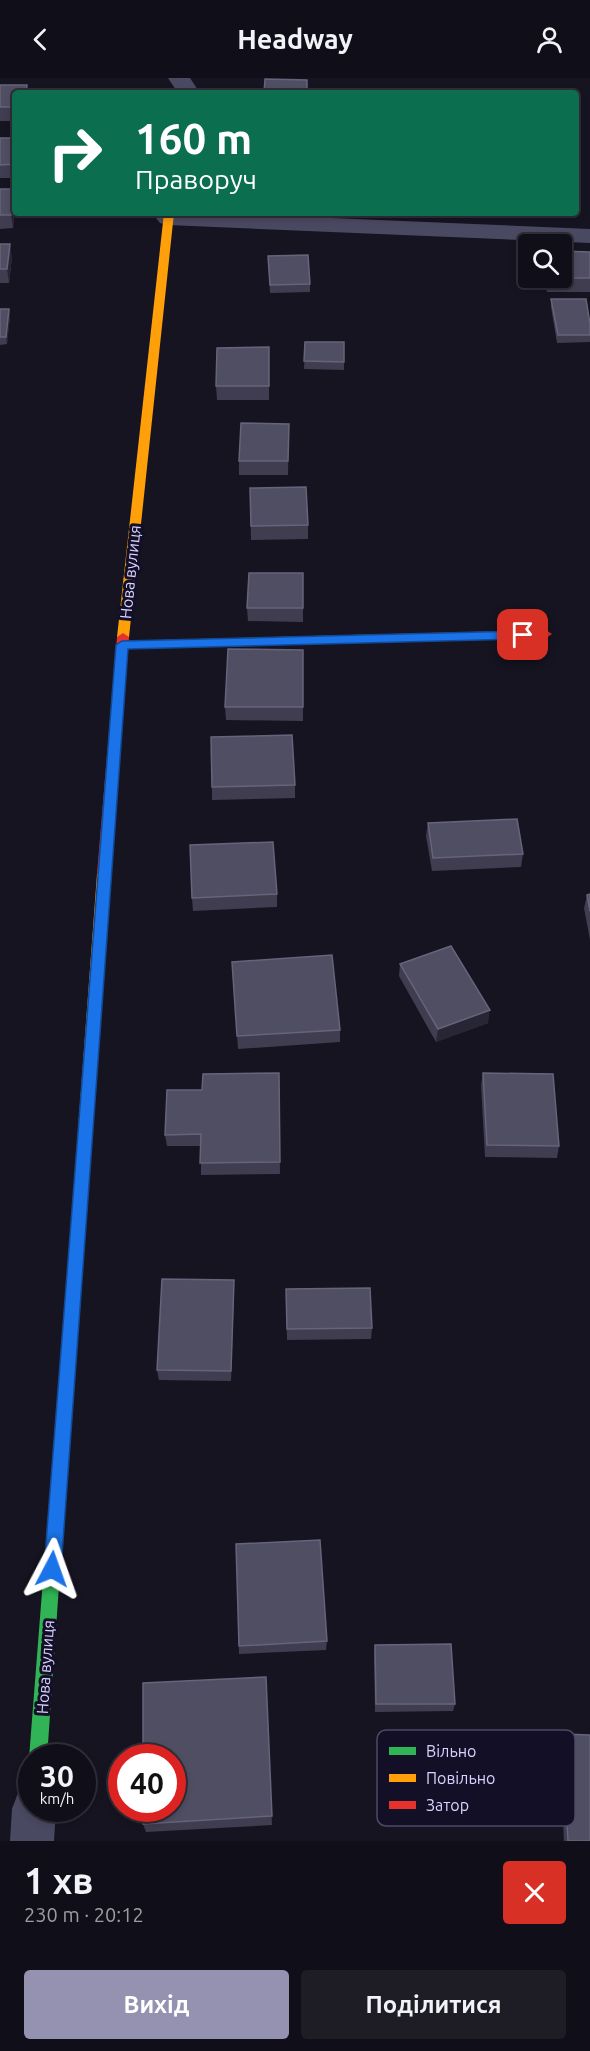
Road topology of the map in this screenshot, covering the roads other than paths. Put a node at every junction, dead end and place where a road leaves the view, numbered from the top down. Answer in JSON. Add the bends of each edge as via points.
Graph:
{"nodes":[{"id":1,"x":179,"y":78,"type":"edge"},
{"id":2,"x":189,"y":90,"type":"edge"},
{"id":3,"x":168,"y":216,"type":"edge"},
{"id":4,"x":590,"y":236,"type":"edge"},
{"id":5,"x":546,"y":634,"type":"dead end"},
{"id":6,"x":122,"y":645,"type":"junction"},
{"id":7,"x":39,"y":1744,"type":"edge"},
{"id":8,"x":33,"y":1822,"type":"edge"},
{"id":9,"x":32,"y":1841,"type":"edge"}],
"edges":[{"from":1,"to":2,"type":"street"},
{"from":3,"to":4,"type":"street"},
{"from":3,"to":6,"type":"street","name":"Нова вулиця"},
{"from":5,"to":6,"type":"street"},
{"from":6,"to":7,"type":"street","name":"Нова вулиця"},
{"from":8,"to":9,"type":"street"}]}
